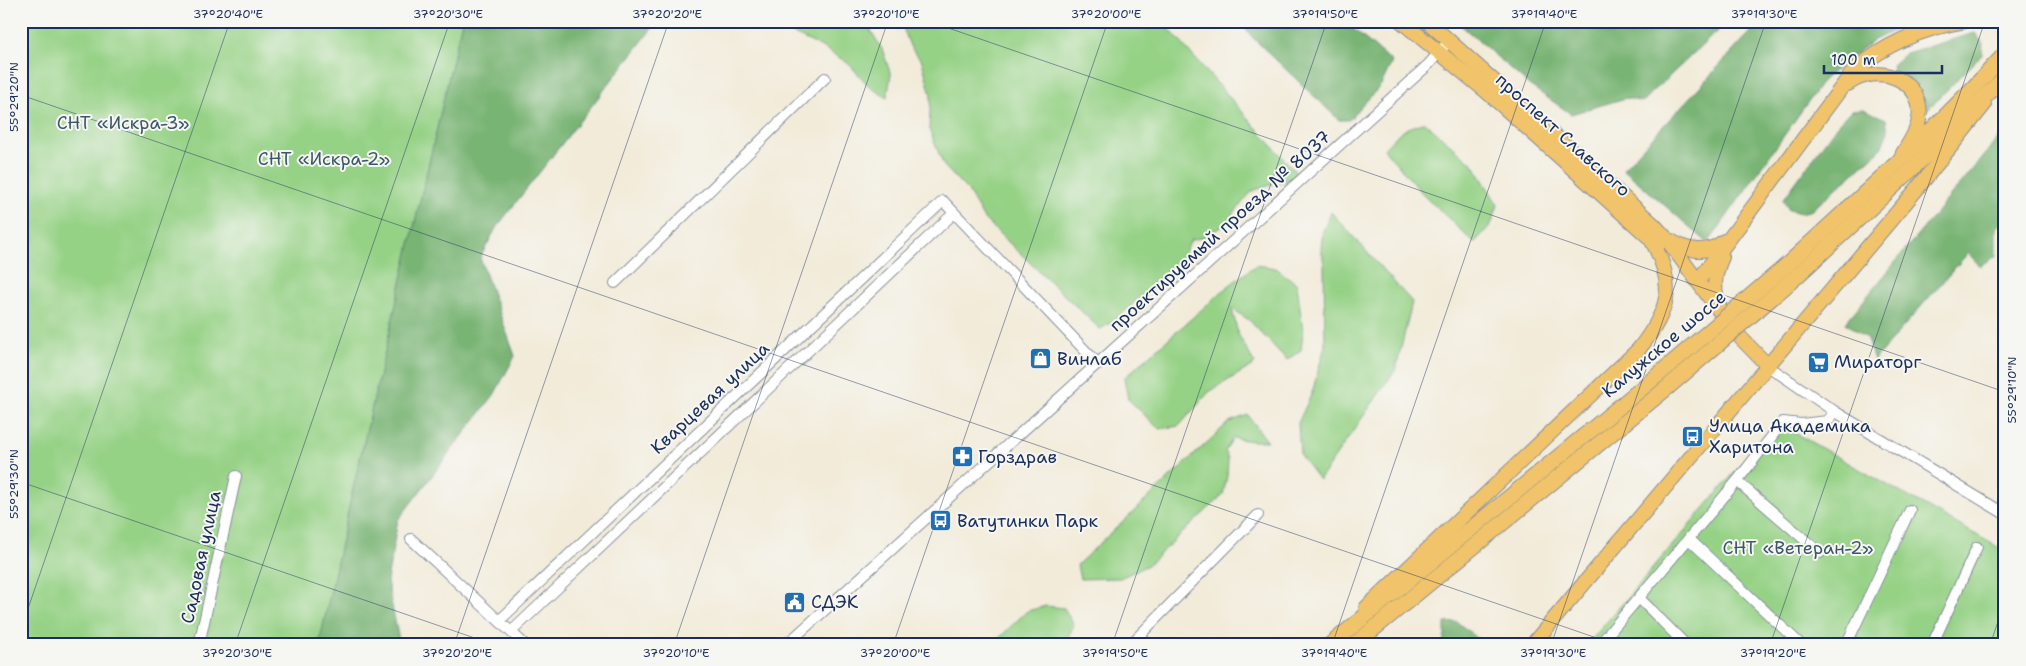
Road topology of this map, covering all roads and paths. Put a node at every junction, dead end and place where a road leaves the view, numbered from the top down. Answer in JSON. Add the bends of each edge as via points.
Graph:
{"nodes":[{"id":1,"x":1401,"y":21,"type":"edge"},
{"id":2,"x":1427,"y":21,"type":"edge"},
{"id":3,"x":1965,"y":21,"type":"edge"},
{"id":4,"x":1450,"y":40,"type":"junction"},
{"id":5,"x":1440,"y":52,"type":"junction"},
{"id":6,"x":2005,"y":54,"type":"edge"},
{"id":7,"x":2005,"y":77,"type":"edge"},
{"id":8,"x":825,"y":78,"type":"dead end"},
{"id":9,"x":1843,"y":87,"type":"junction"},
{"id":10,"x":1899,"y":161,"type":"junction"},
{"id":11,"x":954,"y":213,"type":"junction"},
{"id":12,"x":1734,"y":233,"type":"junction"},
{"id":13,"x":1666,"y":238,"type":"junction"},
{"id":14,"x":1651,"y":239,"type":"junction"},
{"id":15,"x":1698,"y":280,"type":"junction"},
{"id":16,"x":615,"y":283,"type":"dead end"},
{"id":17,"x":1723,"y":316,"type":"junction"},
{"id":18,"x":1098,"y":364,"type":"junction"},
{"id":19,"x":1768,"y":366,"type":"junction"},
{"id":20,"x":1834,"y":412,"type":"junction"},
{"id":21,"x":236,"y":476,"type":"dead end"},
{"id":22,"x":1737,"y":481,"type":"junction"},
{"id":23,"x":1910,"y":510,"type":"dead end"},
{"id":24,"x":2005,"y":514,"type":"edge"},
{"id":25,"x":1258,"y":515,"type":"dead end"},
{"id":26,"x":411,"y":539,"type":"dead end"},
{"id":27,"x":1689,"y":539,"type":"junction"},
{"id":28,"x":1977,"y":548,"type":"dead end"},
{"id":29,"x":1820,"y":553,"type":"dead end"},
{"id":30,"x":1639,"y":598,"type":"junction"},
{"id":31,"x":500,"y":620,"type":"junction"},
{"id":32,"x":512,"y":631,"type":"junction"},
{"id":33,"x":198,"y":645,"type":"edge"},
{"id":34,"x":525,"y":645,"type":"edge"},
{"id":35,"x":786,"y":645,"type":"edge"},
{"id":36,"x":1130,"y":645,"type":"edge"},
{"id":37,"x":1329,"y":645,"type":"edge"},
{"id":38,"x":1354,"y":645,"type":"edge"},
{"id":39,"x":1532,"y":645,"type":"edge"},
{"id":40,"x":1599,"y":645,"type":"edge"},
{"id":41,"x":1686,"y":645,"type":"edge"},
{"id":42,"x":1801,"y":645,"type":"edge"},
{"id":43,"x":1846,"y":645,"type":"edge"},
{"id":44,"x":1932,"y":645,"type":"edge"}],
"edges":[{"from":1,"to":5,"type":"main road","name":"проспект Славского"},
{"from":2,"to":4,"type":"main road","name":"проспект Славского"},
{"from":3,"to":9,"type":"main road","via":[[1926,29],[1901,40],[1868,58]]},
{"from":4,"to":5,"type":"street","name":"проектируемый проезд № 8037"},
{"from":4,"to":13,"type":"main road","name":"проспект Славского"},
{"from":5,"to":14,"type":"main road","name":"проспект Славского"},
{"from":5,"to":18,"type":"street","name":"проектируемый проезд № 8037"},
{"from":6,"to":10,"type":"highway","name":"Калужское шоссе"},
{"from":7,"to":19,"type":"main road","name":"Калужское шоссе","via":[[1952,147]]},
{"from":7,"to":38,"type":"highway","name":"Калужское шоссе","bridge":true,"via":[[1797,276],[1668,387]]},
{"from":8,"to":16,"type":"street"},
{"from":9,"to":10,"type":"main road","via":[[1863,75],[1880,73],[1898,78],[1912,88],[1918,103],[1919,120]]},
{"from":9,"to":12,"type":"main road"},
{"from":10,"to":37,"type":"highway","name":"Калужское шоссе","bridge":true,"via":[[1786,265],[1658,375]]},
{"from":11,"to":18,"type":"street"},
{"from":11,"to":31,"type":"street","name":"Кварцевая улица","via":[[943,201]]},
{"from":11,"to":32,"type":"street","name":"Кварцевая улица"},
{"from":12,"to":13,"type":"main road","via":[[1719,246],[1699,251]]},
{"from":12,"to":15,"type":"main road"},
{"from":12,"to":17,"type":"main road","via":[[1716,270],[1714,283]]},
{"from":13,"to":15,"type":"main road","name":"проспект Славского"},
{"from":14,"to":15,"type":"main road","name":"проспект Славского"},
{"from":14,"to":37,"type":"main road","via":[[1662,260],[1667,284],[1665,300],[1652,332],[1632,356],[1409,565]]},
{"from":15,"to":17,"type":"main road","name":"проспект Славского"},
{"from":17,"to":19,"type":"main road","name":"проспект Славского"},
{"from":18,"to":35,"type":"street","name":"проектируемый проезд № 8037"},
{"from":19,"to":20,"type":"street"},
{"from":19,"to":39,"type":"main road","name":"Калужское шоссе"},
{"from":20,"to":22,"type":"street","via":[[1828,421],[1783,422]]},
{"from":20,"to":24,"type":"street"},
{"from":21,"to":33,"type":"street","name":"Садовая улица"},
{"from":22,"to":27,"type":"street"},
{"from":22,"to":29,"type":"street"},
{"from":23,"to":43,"type":"street"},
{"from":25,"to":36,"type":"street"},
{"from":26,"to":31,"type":"street"},
{"from":27,"to":30,"type":"street"},
{"from":27,"to":42,"type":"street"},
{"from":28,"to":44,"type":"street"},
{"from":30,"to":40,"type":"street"},
{"from":30,"to":41,"type":"street"},
{"from":31,"to":32,"type":"street"},
{"from":32,"to":34,"type":"street"}]}
